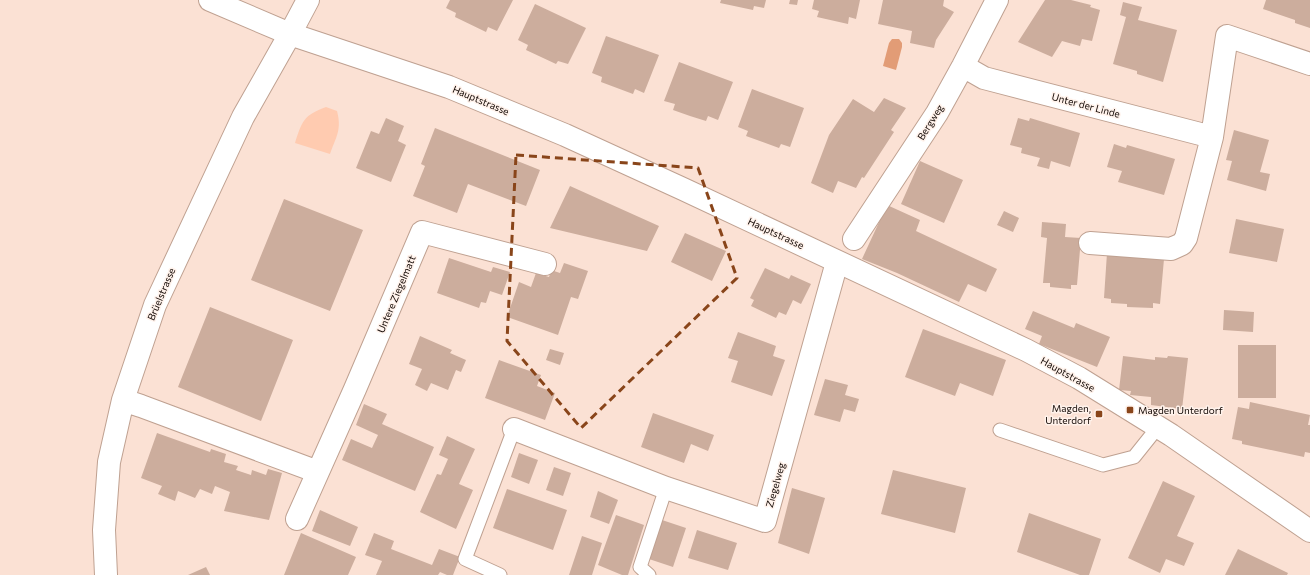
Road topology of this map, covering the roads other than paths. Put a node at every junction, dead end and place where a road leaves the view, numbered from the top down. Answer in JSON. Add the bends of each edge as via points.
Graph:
{"nodes":[{"id":1,"x":210,"y":0,"type":"edge"},
{"id":2,"x":308,"y":0,"type":"edge"},
{"id":3,"x":997,"y":0,"type":"edge"},
{"id":4,"x":290,"y":34,"type":"junction"},
{"id":5,"x":1310,"y":64,"type":"edge"},
{"id":6,"x":963,"y":66,"type":"junction"},
{"id":7,"x":1212,"y":137,"type":"junction"},
{"id":8,"x":854,"y":239,"type":"dead end"},
{"id":9,"x":1090,"y":243,"type":"dead end"},
{"id":10,"x":837,"y":262,"type":"junction"},
{"id":11,"x":545,"y":264,"type":"dead end"},
{"id":12,"x":123,"y":400,"type":"junction"},
{"id":13,"x":1158,"y":427,"type":"junction"},
{"id":14,"x":514,"y":429,"type":"joint"},
{"id":15,"x":1000,"y":430,"type":"dead end"},
{"id":16,"x":318,"y":472,"type":"junction"},
{"id":17,"x":666,"y":488,"type":"junction"},
{"id":18,"x":297,"y":518,"type":"dead end"},
{"id":19,"x":1310,"y":531,"type":"edge"},
{"id":20,"x":106,"y":575,"type":"edge"},
{"id":21,"x":500,"y":575,"type":"edge"},
{"id":22,"x":649,"y":575,"type":"edge"}],
"edges":[{"from":1,"to":4,"type":"street","name":"Hauptstrasse"},
{"from":2,"to":4,"type":"street","name":"Brüelstrasse"},
{"from":3,"to":6,"type":"street","name":"Bergweg"},
{"from":4,"to":10,"type":"street","name":"Hauptstrasse","via":[[449,87],[565,135]]},
{"from":4,"to":12,"type":"street","name":"Brüelstrasse","via":[[243,117],[155,304]]},
{"from":5,"to":7,"type":"street","via":[[1227,36]]},
{"from":6,"to":7,"type":"street","name":"Unter der Linde","via":[[984,78]]},
{"from":6,"to":8,"type":"street","name":"Bergweg","via":[[937,113]]},
{"from":7,"to":9,"type":"street","via":[[1186,238],[1182,244],[1171,249]]},
{"from":10,"to":13,"type":"street","name":"Hauptstrasse","via":[[1026,350],[1079,378]]},
{"from":10,"to":17,"type":"street","name":"Ziegelweg","via":[[765,521]]},
{"from":11,"to":16,"type":"street","name":"Untere Ziegelmatt","via":[[422,232]]},
{"from":12,"to":16,"type":"street"},
{"from":12,"to":20,"type":"street","name":"Brüelstrasse","via":[[109,462],[104,530]]},
{"from":13,"to":15,"type":"lane","via":[[1134,457],[1104,465]]},
{"from":13,"to":19,"type":"street","name":"Hauptstrasse"},
{"from":14,"to":17,"type":"street","name":"Ziegelweg"},
{"from":14,"to":21,"type":"lane","via":[[465,559]]},
{"from":16,"to":18,"type":"street","name":"Untere Ziegelmatt"},
{"from":17,"to":22,"type":"lane","via":[[640,568]]}]}
